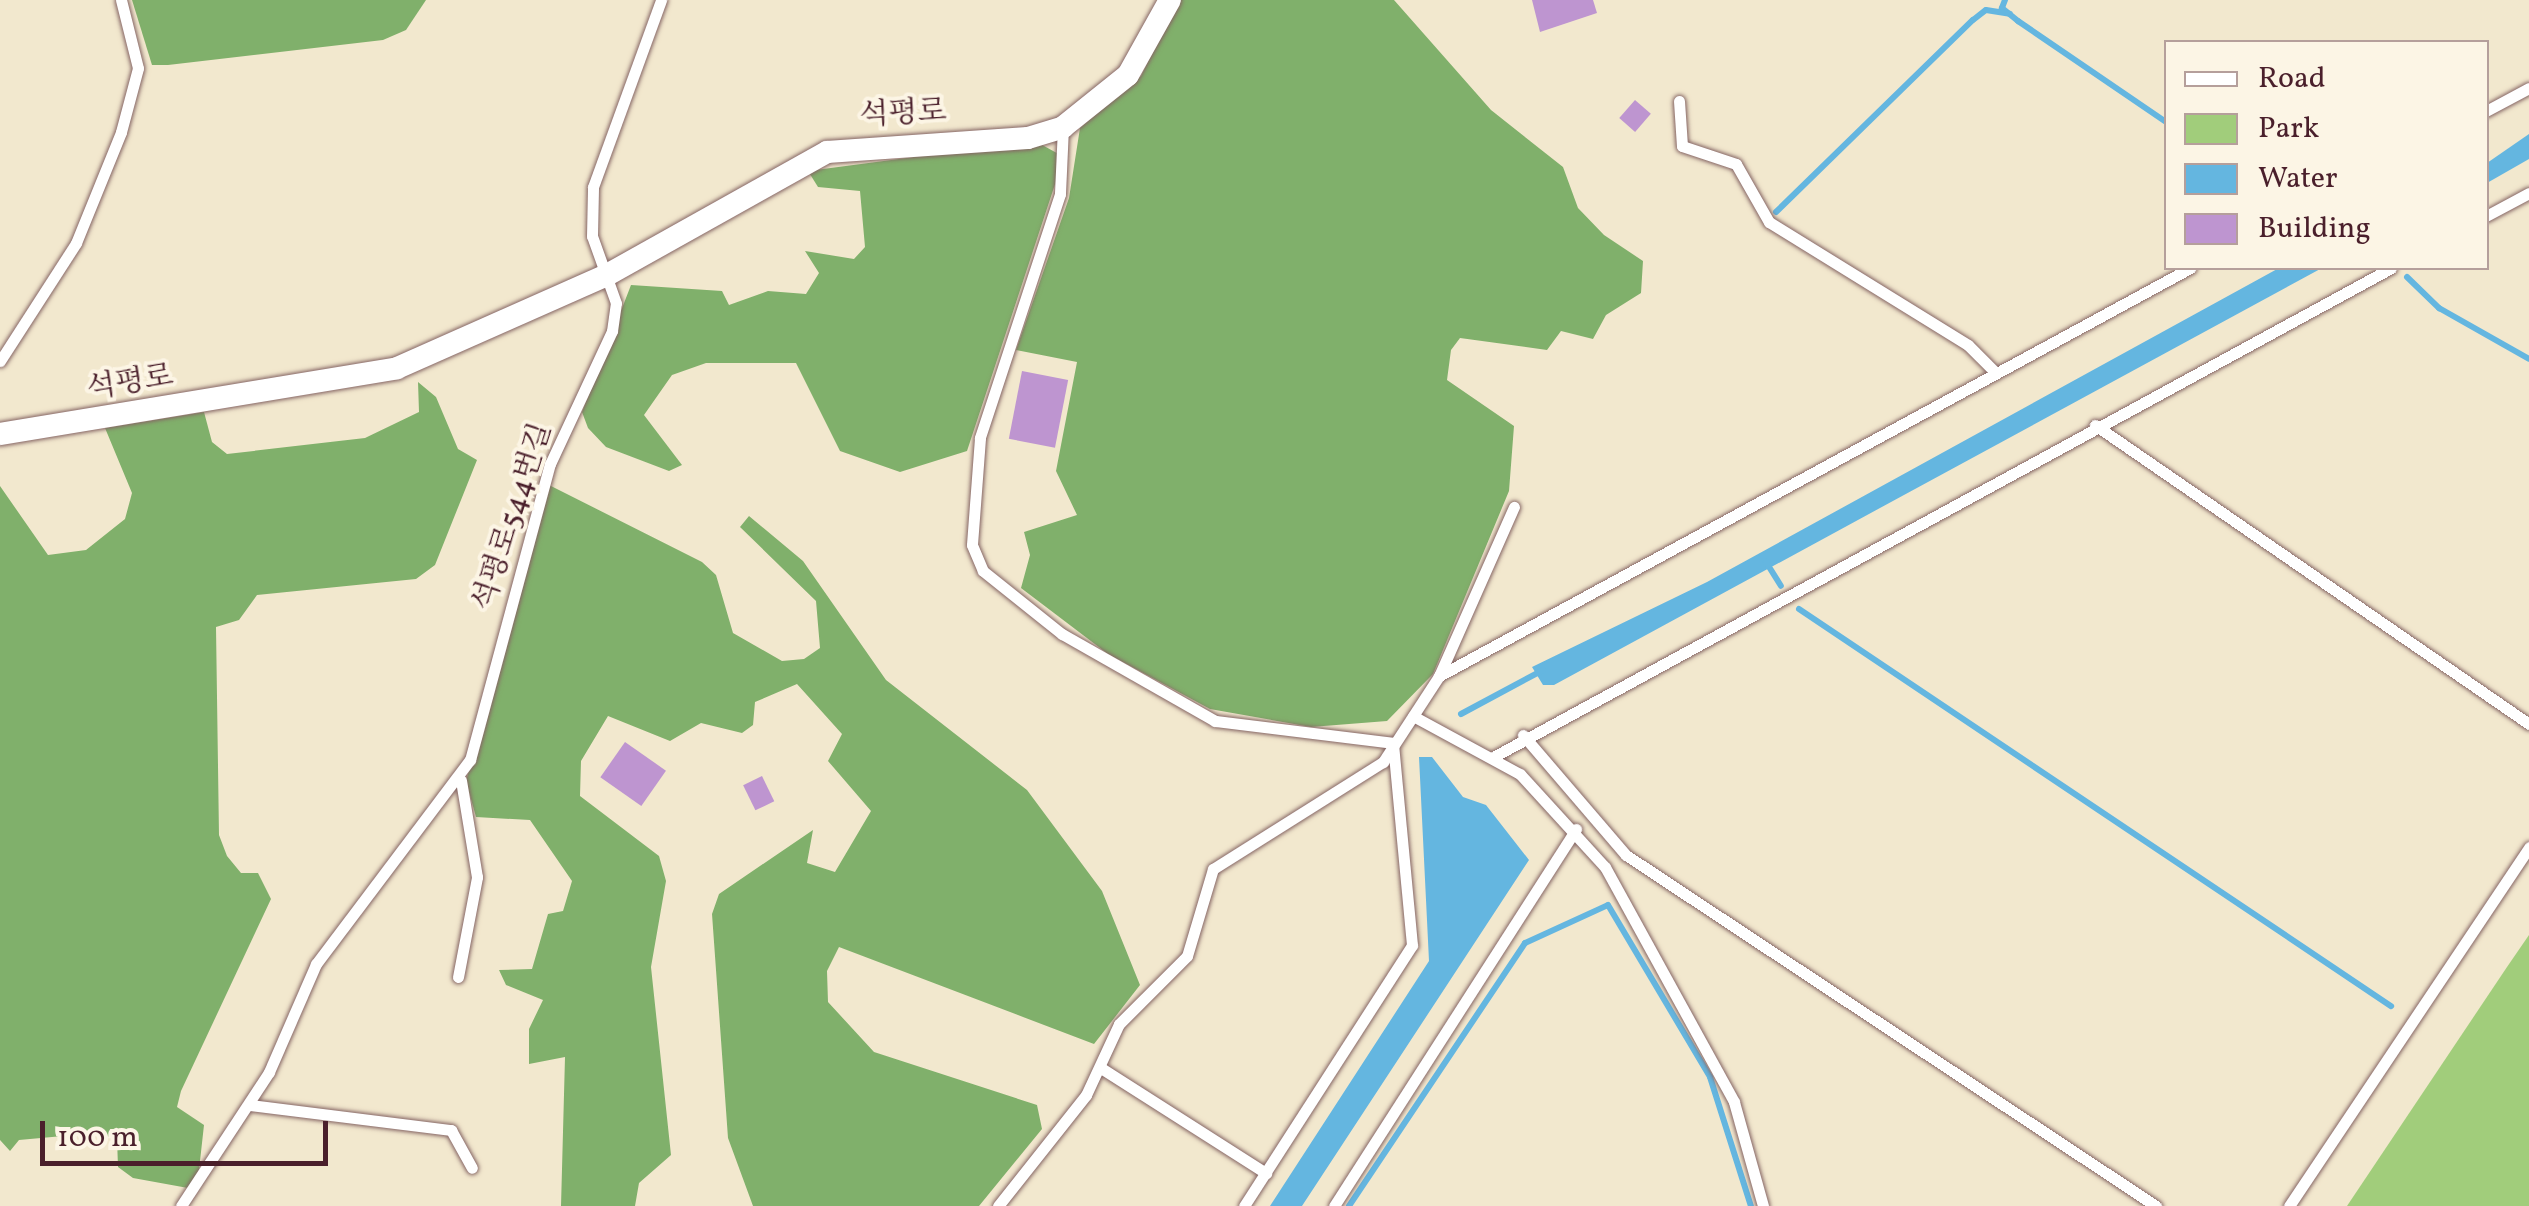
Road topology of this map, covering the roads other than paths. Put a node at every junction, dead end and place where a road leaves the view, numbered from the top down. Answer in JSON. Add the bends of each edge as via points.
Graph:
{"nodes":[{"id":1,"x":121,"y":0,"type":"edge"},
{"id":2,"x":1170,"y":0,"type":"edge"},
{"id":3,"x":658,"y":2,"type":"edge"},
{"id":4,"x":2529,"y":88,"type":"edge"},
{"id":5,"x":1678,"y":100,"type":"dead end"},
{"id":6,"x":2489,"y":109,"type":"edge"},
{"id":7,"x":1063,"y":127,"type":"junction"},
{"id":8,"x":2529,"y":193,"type":"edge"},
{"id":9,"x":2489,"y":214,"type":"edge"},
{"id":10,"x":2186,"y":270,"type":"edge"},
{"id":11,"x":2387,"y":270,"type":"edge"},
{"id":12,"x":607,"y":275,"type":"junction"},
{"id":13,"x":0,"y":360,"type":"edge"},
{"id":14,"x":1995,"y":372,"type":"junction"},
{"id":15,"x":2095,"y":426,"type":"junction"},
{"id":16,"x":0,"y":434,"type":"edge"},
{"id":17,"x":1514,"y":506,"type":"dead end"},
{"id":18,"x":1439,"y":676,"type":"junction"},
{"id":19,"x":1413,"y":716,"type":"junction"},
{"id":20,"x":2529,"y":724,"type":"edge"},
{"id":21,"x":1524,"y":736,"type":"junction"},
{"id":22,"x":1393,"y":743,"type":"junction"},
{"id":23,"x":1494,"y":756,"type":"junction"},
{"id":24,"x":461,"y":780,"type":"junction"},
{"id":25,"x":1576,"y":829,"type":"junction"},
{"id":26,"x":2529,"y":847,"type":"edge"},
{"id":27,"x":458,"y":977,"type":"dead end"},
{"id":28,"x":1102,"y":1068,"type":"junction"},
{"id":29,"x":250,"y":1105,"type":"junction"},
{"id":30,"x":472,"y":1168,"type":"dead end"},
{"id":31,"x":1266,"y":1173,"type":"junction"},
{"id":32,"x":181,"y":1206,"type":"edge"},
{"id":33,"x":998,"y":1206,"type":"edge"},
{"id":34,"x":1244,"y":1206,"type":"edge"},
{"id":35,"x":1334,"y":1206,"type":"edge"},
{"id":36,"x":1763,"y":1206,"type":"edge"},
{"id":37,"x":2156,"y":1206,"type":"edge"},
{"id":38,"x":2290,"y":1206,"type":"edge"}],
"edges":[{"from":1,"to":13,"type":"lane","via":[[138,68],[121,132],[76,244]]},
{"from":2,"to":7,"type":"street","name":"석평로","via":[[1128,75]]},
{"from":3,"to":12,"type":"lane","via":[[593,186],[592,236]]},
{"from":4,"to":6,"type":"lane"},
{"from":5,"to":14,"type":"lane","via":[[1682,146],[1736,164],[1770,222],[1968,345]]},
{"from":7,"to":12,"type":"street","name":"석평로","via":[[1028,138],[827,152]]},
{"from":7,"to":22,"type":"lane","via":[[1060,194],[980,438],[972,546],[984,571],[1062,634],[1215,721]]},
{"from":8,"to":9,"type":"lane"},
{"from":10,"to":14,"type":"lane"},
{"from":11,"to":15,"type":"lane"},
{"from":12,"to":16,"type":"street","name":"석평로","via":[[397,368]]},
{"from":12,"to":24,"type":"lane","name":"석평로544번길","via":[[612,331],[550,464]]},
{"from":14,"to":18,"type":"lane"},
{"from":15,"to":20,"type":"lane"},
{"from":15,"to":21,"type":"lane"},
{"from":17,"to":18,"type":"lane"},
{"from":18,"to":19,"type":"lane"},
{"from":19,"to":22,"type":"lane"},
{"from":19,"to":23,"type":"lane"},
{"from":21,"to":23,"type":"lane"},
{"from":21,"to":37,"type":"lane","via":[[1626,855]]},
{"from":22,"to":28,"type":"lane","via":[[1369,772],[1213,869],[1187,956],[1119,1024]]},
{"from":22,"to":31,"type":"lane","via":[[1412,945]]},
{"from":23,"to":25,"type":"lane"},
{"from":24,"to":27,"type":"lane","name":"석평로544번길","via":[[477,877]]},
{"from":24,"to":29,"type":"lane","name":"석평로544번길","via":[[408,832],[316,964]]},
{"from":25,"to":35,"type":"lane"},
{"from":25,"to":36,"type":"lane","via":[[1647,935],[1734,1102]]},
{"from":26,"to":38,"type":"lane"},
{"from":28,"to":31,"type":"lane"},
{"from":28,"to":33,"type":"lane"},
{"from":29,"to":30,"type":"lane","via":[[451,1130]]},
{"from":29,"to":32,"type":"lane","name":"석평로544번길"},
{"from":31,"to":34,"type":"lane"}]}
